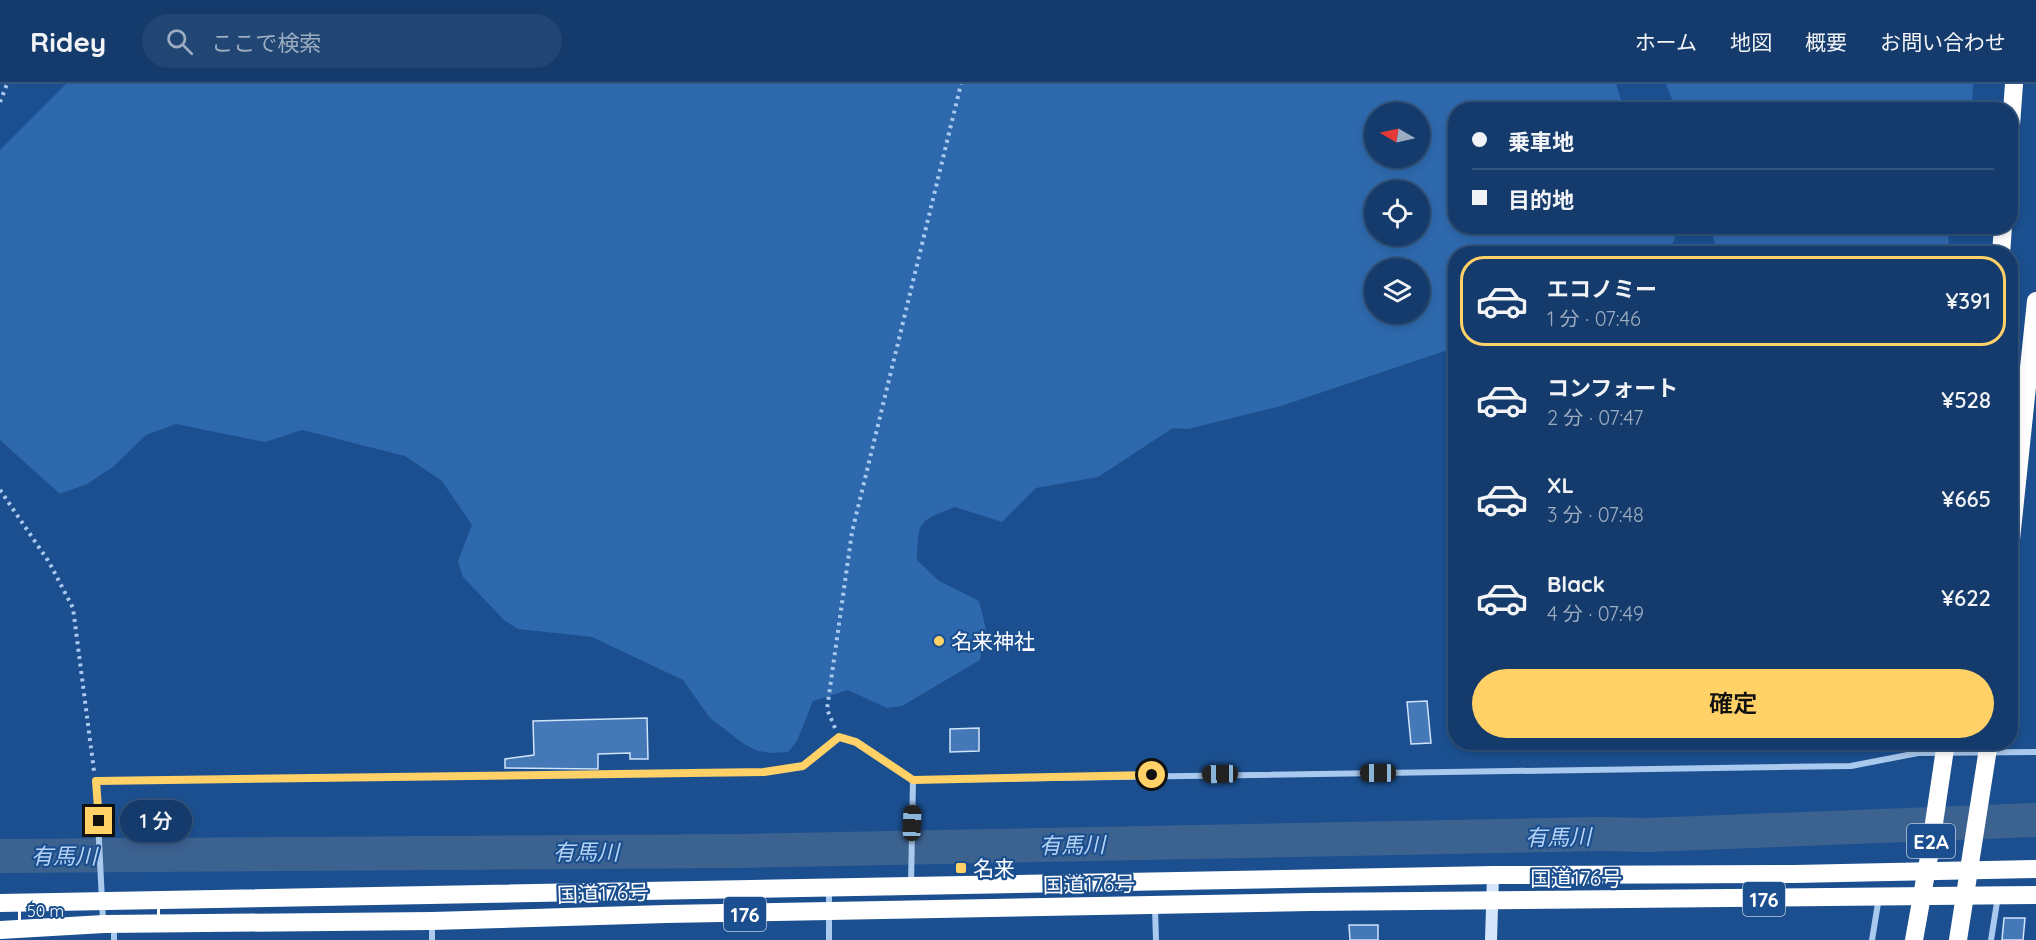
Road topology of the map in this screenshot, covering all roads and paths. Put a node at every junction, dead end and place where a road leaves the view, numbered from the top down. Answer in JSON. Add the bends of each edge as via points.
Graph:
{"nodes":[{"id":1,"x":7,"y":84,"type":"edge"},
{"id":2,"x":961,"y":84,"type":"edge"},
{"id":3,"x":2014,"y":84,"type":"edge"},
{"id":4,"x":0,"y":102,"type":"edge"},
{"id":5,"x":2013,"y":102,"type":"edge"},
{"id":6,"x":2036,"y":301,"type":"edge"},
{"id":7,"x":2018,"y":473,"type":"edge"},
{"id":8,"x":0,"y":490,"type":"edge"},
{"id":9,"x":839,"y":737,"type":"junction"},
{"id":10,"x":1945,"y":750,"type":"edge"},
{"id":11,"x":1988,"y":750,"type":"edge"},
{"id":12,"x":2036,"y":752,"type":"edge"},
{"id":13,"x":913,"y":780,"type":"junction"},
{"id":14,"x":96,"y":781,"type":"junction"},
{"id":15,"x":2036,"y":869,"type":"edge"},
{"id":16,"x":1493,"y":875,"type":"junction"},
{"id":17,"x":911,"y":885,"type":"junction"},
{"id":18,"x":829,"y":886,"type":"junction"},
{"id":19,"x":102,"y":895,"type":"junction"},
{"id":20,"x":2036,"y":895,"type":"edge"},
{"id":21,"x":1998,"y":896,"type":"junction"},
{"id":22,"x":1879,"y":897,"type":"junction"},
{"id":23,"x":1491,"y":901,"type":"junction"},
{"id":24,"x":0,"y":903,"type":"edge"},
{"id":25,"x":1155,"y":905,"type":"junction"},
{"id":26,"x":829,"y":912,"type":"junction"},
{"id":27,"x":432,"y":921,"type":"junction"},
{"id":28,"x":0,"y":930,"type":"edge"},
{"id":29,"x":110,"y":930,"type":"edge"},
{"id":30,"x":432,"y":940,"type":"edge"},
{"id":31,"x":829,"y":940,"type":"edge"},
{"id":32,"x":1156,"y":940,"type":"edge"},
{"id":33,"x":1491,"y":940,"type":"edge"},
{"id":34,"x":1872,"y":940,"type":"edge"},
{"id":35,"x":1914,"y":940,"type":"edge"},
{"id":36,"x":1958,"y":940,"type":"edge"},
{"id":37,"x":1991,"y":940,"type":"edge"}],
"edges":[{"from":1,"to":4,"type":"path"},
{"from":2,"to":9,"type":"path","via":[[852,532],[827,709]]},
{"from":3,"to":5,"type":"highway"},
{"from":6,"to":7,"type":"highway"},
{"from":8,"to":14,"type":"path","via":[[50,562],[73,608]]},
{"from":9,"to":13,"type":"street","via":[[856,742]]},
{"from":9,"to":14,"type":"street","via":[[803,766],[764,772]]},
{"from":10,"to":35,"type":"highway","number":"E2A","bridge":true},
{"from":11,"to":36,"type":"highway","number":"E2A","bridge":true},
{"from":12,"to":13,"type":"street","via":[[1918,753],[1851,766]]},
{"from":13,"to":17,"type":"street"},
{"from":14,"to":19,"type":"street"},
{"from":15,"to":16,"type":"highway","name":"国道176号","number":"176"},
{"from":16,"to":17,"type":"highway","name":"国道176号","number":"176"},
{"from":16,"to":23,"type":"street"},
{"from":17,"to":18,"type":"highway","name":"国道176号","number":"176"},
{"from":18,"to":19,"type":"highway","name":"国道176号","number":"176"},
{"from":18,"to":26,"type":"street"},
{"from":19,"to":24,"type":"highway","name":"国道176号","number":"176"},
{"from":19,"to":29,"type":"street"},
{"from":20,"to":21,"type":"highway","name":"国道176号","number":"176"},
{"from":21,"to":22,"type":"highway","name":"国道176号","number":"176"},
{"from":21,"to":37,"type":"street"},
{"from":22,"to":23,"type":"highway","name":"国道176号","number":"176"},
{"from":22,"to":34,"type":"street"},
{"from":23,"to":25,"type":"highway","name":"国道176号","number":"176"},
{"from":23,"to":33,"type":"street"},
{"from":25,"to":26,"type":"highway","name":"国道176号","number":"176"},
{"from":25,"to":32,"type":"street"},
{"from":26,"to":27,"type":"highway","name":"国道176号","number":"176"},
{"from":26,"to":31,"type":"street"},
{"from":27,"to":29,"type":"highway","name":"国道176号","number":"176"},
{"from":27,"to":30,"type":"street"},
{"from":28,"to":29,"type":"highway","name":"国道176号","number":"176"}]}
